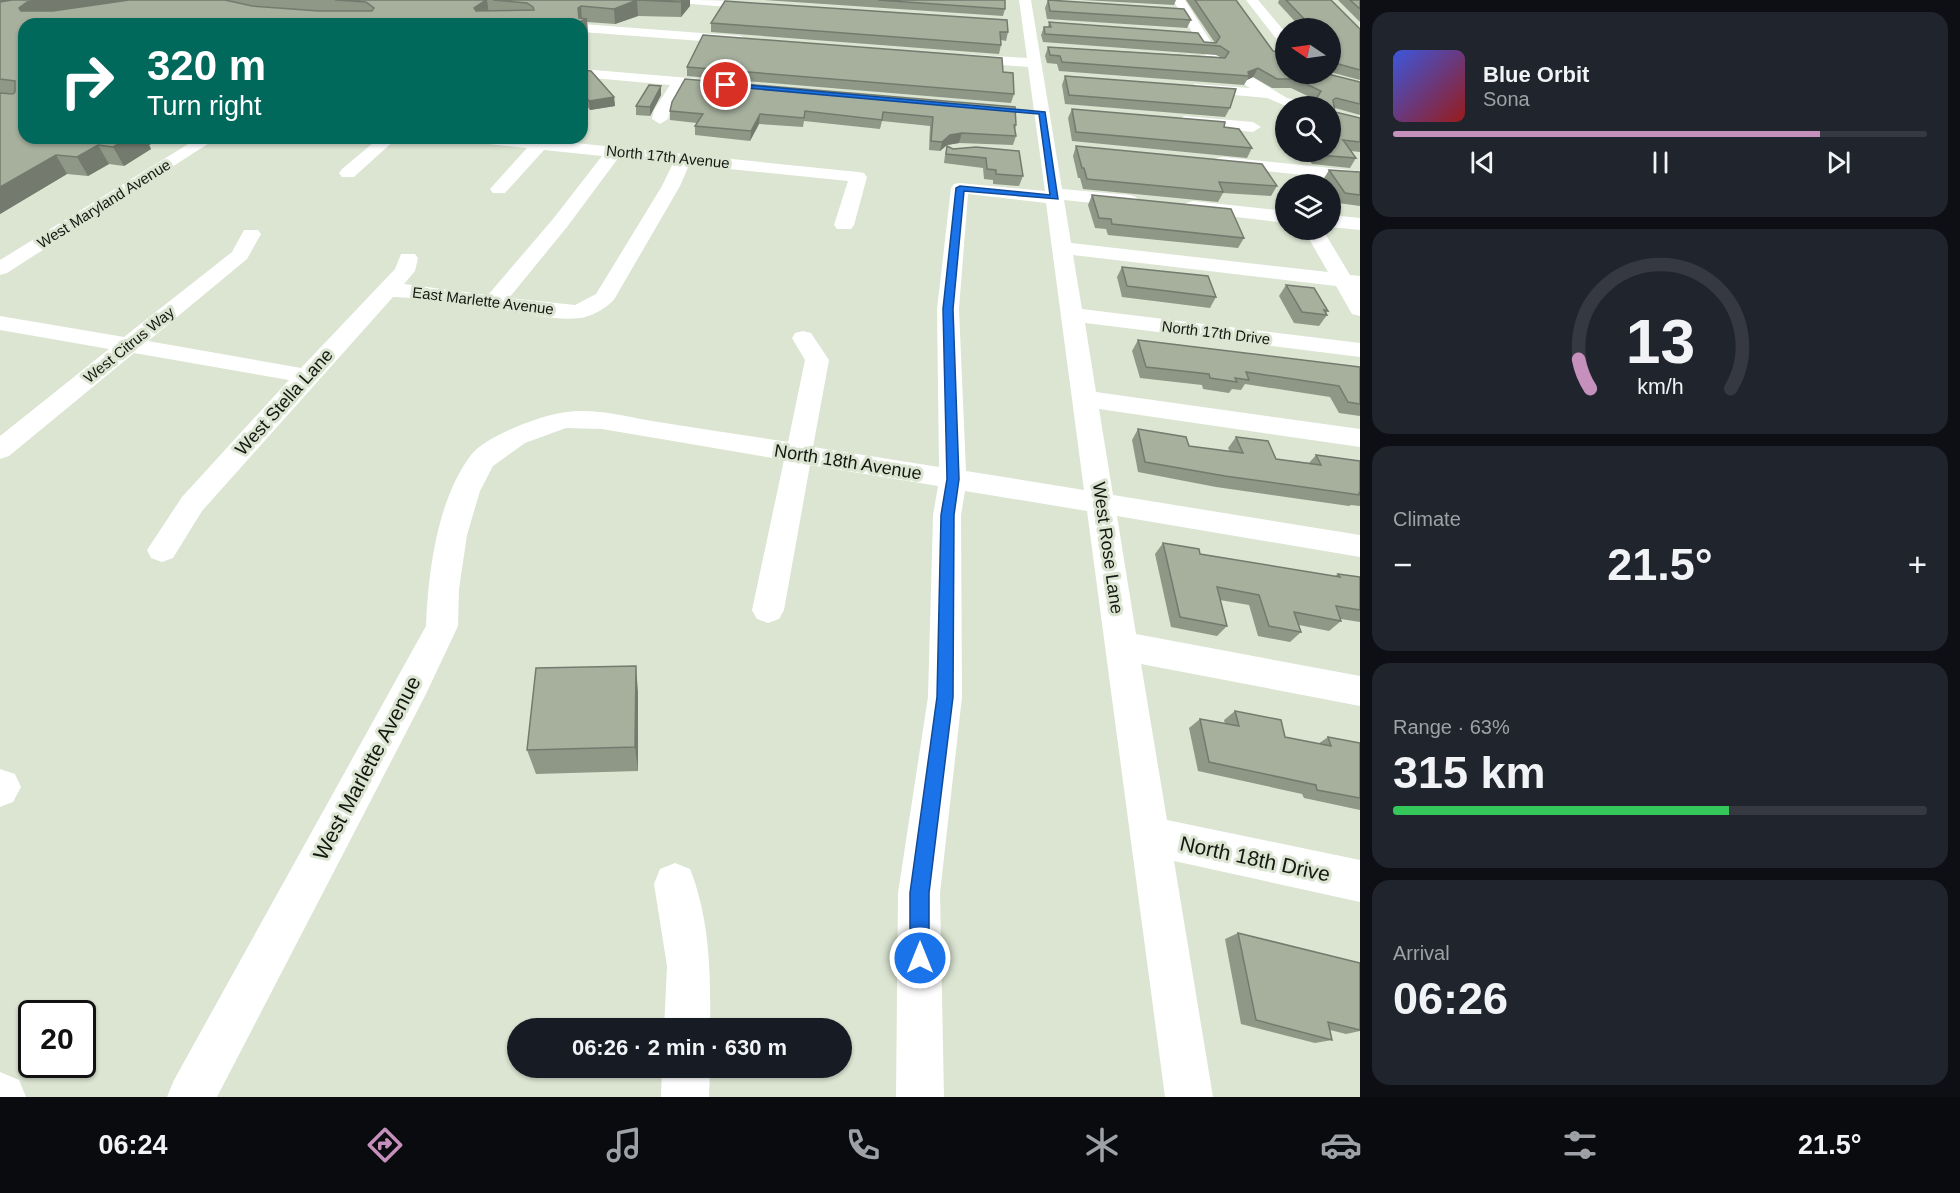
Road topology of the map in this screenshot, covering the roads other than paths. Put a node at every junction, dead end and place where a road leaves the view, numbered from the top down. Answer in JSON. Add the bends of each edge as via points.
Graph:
{"nodes":[{"id":1,"x":680,"y":0,"type":"edge"},
{"id":2,"x":1252,"y":0,"type":"edge"},
{"id":3,"x":710,"y":1,"type":"edge"},
{"id":4,"x":779,"y":7,"type":"edge"},
{"id":5,"x":1179,"y":8,"type":"edge"},
{"id":6,"x":1275,"y":28,"type":"edge"},
{"id":7,"x":588,"y":29,"type":"edge"},
{"id":8,"x":1179,"y":33,"type":"edge"},
{"id":9,"x":1033,"y":34,"type":"edge"},
{"id":10,"x":1200,"y":35,"type":"junction"},
{"id":11,"x":681,"y":40,"type":"junction"},
{"id":12,"x":754,"y":41,"type":"edge"},
{"id":13,"x":953,"y":57,"type":"edge"},
{"id":14,"x":1194,"y":60,"type":"edge"},
{"id":15,"x":1216,"y":61,"type":"junction"},
{"id":16,"x":588,"y":73,"type":"edge"},
{"id":17,"x":680,"y":81,"type":"junction"},
{"id":18,"x":740,"y":86,"type":"edge"},
{"id":19,"x":1185,"y":87,"type":"edge"},
{"id":20,"x":1275,"y":115,"type":"edge"},
{"id":21,"x":1266,"y":118,"type":"junction"},
{"id":22,"x":660,"y":119,"type":"dead end"},
{"id":23,"x":1166,"y":120,"type":"edge"},
{"id":24,"x":199,"y":144,"type":"edge"},
{"id":25,"x":381,"y":144,"type":"edge"},
{"id":26,"x":530,"y":144,"type":"edge"},
{"id":27,"x":539,"y":145,"type":"junction"},
{"id":28,"x":614,"y":152,"type":"junction"},
{"id":29,"x":683,"y":159,"type":"junction"},
{"id":30,"x":1208,"y":161,"type":"edge"},
{"id":31,"x":1278,"y":168,"type":"junction"},
{"id":32,"x":348,"y":173,"type":"dead end"},
{"id":33,"x":1282,"y":174,"type":"edge"},
{"id":34,"x":1360,"y":176,"type":"edge"},
{"id":35,"x":499,"y":189,"type":"dead end"},
{"id":36,"x":1055,"y":196,"type":"junction"},
{"id":37,"x":1145,"y":203,"type":"edge"},
{"id":38,"x":1180,"y":206,"type":"edge"},
{"id":39,"x":1275,"y":216,"type":"edge"},
{"id":40,"x":1341,"y":222,"type":"edge"},
{"id":41,"x":1360,"y":224,"type":"edge"},
{"id":42,"x":844,"y":225,"type":"dead end"},
{"id":43,"x":251,"y":234,"type":"dead end"},
{"id":44,"x":1321,"y":240,"type":"edge"},
{"id":45,"x":1062,"y":248,"type":"junction"},
{"id":46,"x":408,"y":258,"type":"dead end"},
{"id":47,"x":0,"y":269,"type":"edge"},
{"id":48,"x":1352,"y":281,"type":"edge"},
{"id":49,"x":386,"y":290,"type":"junction"},
{"id":50,"x":494,"y":302,"type":"junction"},
{"id":51,"x":1360,"y":309,"type":"edge"},
{"id":52,"x":1073,"y":315,"type":"junction"},
{"id":53,"x":0,"y":323,"type":"edge"},
{"id":54,"x":803,"y":338,"type":"dead end"},
{"id":55,"x":129,"y":345,"type":"junction"},
{"id":56,"x":1360,"y":350,"type":"edge"},
{"id":57,"x":307,"y":376,"type":"junction"},
{"id":58,"x":1086,"y":399,"type":"junction"},
{"id":59,"x":516,"y":437,"type":"joint"},
{"id":60,"x":1360,"y":438,"type":"edge"},
{"id":61,"x":0,"y":450,"type":"edge"},
{"id":62,"x":800,"y":455,"type":"junction"},
{"id":63,"x":953,"y":479,"type":"junction"},
{"id":64,"x":1101,"y":504,"type":"junction"},
{"id":65,"x":1360,"y":546,"type":"edge"},
{"id":66,"x":162,"y":550,"type":"dead end"},
{"id":67,"x":768,"y":610,"type":"dead end"},
{"id":68,"x":1122,"y":646,"type":"junction"},
{"id":69,"x":1360,"y":691,"type":"edge"},
{"id":70,"x":1150,"y":836,"type":"junction"},
{"id":71,"x":1360,"y":881,"type":"edge"},
{"id":72,"x":675,"y":884,"type":"dead end"},
{"id":73,"x":687,"y":1018,"type":"edge"},
{"id":74,"x":686,"y":1078,"type":"edge"},
{"id":75,"x":191,"y":1097,"type":"edge"},
{"id":76,"x":685,"y":1097,"type":"edge"},
{"id":77,"x":920,"y":1097,"type":"edge"},
{"id":78,"x":1189,"y":1097,"type":"edge"}],
"edges":[{"from":1,"to":3,"type":"street"},
{"from":2,"to":6,"type":"street"},
{"from":3,"to":4,"type":"street"},
{"from":3,"to":11,"type":"street"},
{"from":5,"to":10,"type":"street"},
{"from":7,"to":11,"type":"street"},
{"from":8,"to":10,"type":"street"},
{"from":9,"to":13,"type":"street"},
{"from":9,"to":36,"type":"street","name":"West Rose Lane"},
{"from":10,"to":15,"type":"street"},
{"from":11,"to":12,"type":"street"},
{"from":14,"to":15,"type":"street"},
{"from":15,"to":21,"type":"street"},
{"from":16,"to":17,"type":"street","via":[[656,74]]},
{"from":17,"to":18,"type":"street"},
{"from":17,"to":22,"type":"street"},
{"from":19,"to":21,"type":"street"},
{"from":20,"to":21,"type":"street"},
{"from":21,"to":23,"type":"street"},
{"from":21,"to":31,"type":"street"},
{"from":24,"to":47,"type":"street","name":"West Maryland Avenue"},
{"from":25,"to":32,"type":"street"},
{"from":26,"to":27,"type":"street","name":"North 17th Avenue"},
{"from":27,"to":28,"type":"street","name":"North 17th Avenue"},
{"from":27,"to":35,"type":"street"},
{"from":28,"to":29,"type":"street","name":"North 17th Avenue"},
{"from":28,"to":50,"type":"street"},
{"from":29,"to":42,"type":"street","name":"North 17th Avenue","via":[[858,177]]},
{"from":29,"to":50,"type":"street","name":"East Marlette Avenue","via":[[604,298],[579,312]]},
{"from":30,"to":31,"type":"street"},
{"from":31,"to":33,"type":"street"},
{"from":31,"to":34,"type":"street"},
{"from":36,"to":37,"type":"street"},
{"from":36,"to":45,"type":"street","name":"West Rose Lane"},
{"from":36,"to":63,"type":"street","via":[[960,188],[948,309]]},
{"from":38,"to":39,"type":"street"},
{"from":40,"to":41,"type":"street"},
{"from":43,"to":55,"type":"street","name":"West Citrus Way","via":[[240,255]]},
{"from":44,"to":48,"type":"street"},
{"from":45,"to":48,"type":"street"},
{"from":45,"to":52,"type":"street","name":"West Rose Lane"},
{"from":46,"to":49,"type":"street","name":"West Stella Lane","via":[[405,272]]},
{"from":48,"to":51,"type":"street"},
{"from":49,"to":50,"type":"street","name":"East Marlette Avenue"},
{"from":49,"to":57,"type":"street","name":"West Stella Lane"},
{"from":52,"to":56,"type":"street","name":"North 17th Drive"},
{"from":52,"to":58,"type":"street","name":"West Rose Lane"},
{"from":53,"to":55,"type":"street"},
{"from":54,"to":62,"type":"street","via":[[817,360]]},
{"from":55,"to":57,"type":"street"},
{"from":55,"to":61,"type":"street","name":"West Citrus Way"},
{"from":57,"to":66,"type":"street","name":"West Stella Lane","via":[[192,504]]},
{"from":58,"to":60,"type":"street"},
{"from":58,"to":64,"type":"street","name":"West Rose Lane"},
{"from":59,"to":62,"type":"street","name":"North 18th Avenue","via":[[566,420],[602,421]]},
{"from":59,"to":75,"type":"street","name":"West Marlette Avenue","via":[[482,460],[466,491],[452,534],[442,626]]},
{"from":62,"to":63,"type":"street","name":"North 18th Avenue"},
{"from":62,"to":67,"type":"street"},
{"from":63,"to":64,"type":"street","name":"North 18th Avenue"},
{"from":63,"to":77,"type":"street","via":[[947,515],[945,697],[919,893]]},
{"from":64,"to":65,"type":"street","name":"North 18th Avenue"},
{"from":64,"to":68,"type":"street","name":"West Rose Lane"},
{"from":68,"to":69,"type":"street"},
{"from":68,"to":70,"type":"street","name":"West Rose Lane"},
{"from":70,"to":71,"type":"street","name":"North 18th Drive"},
{"from":70,"to":78,"type":"street","name":"West Rose Lane"},
{"from":72,"to":73,"type":"street","via":[[689,966]]},
{"from":74,"to":76,"type":"street"}]}
